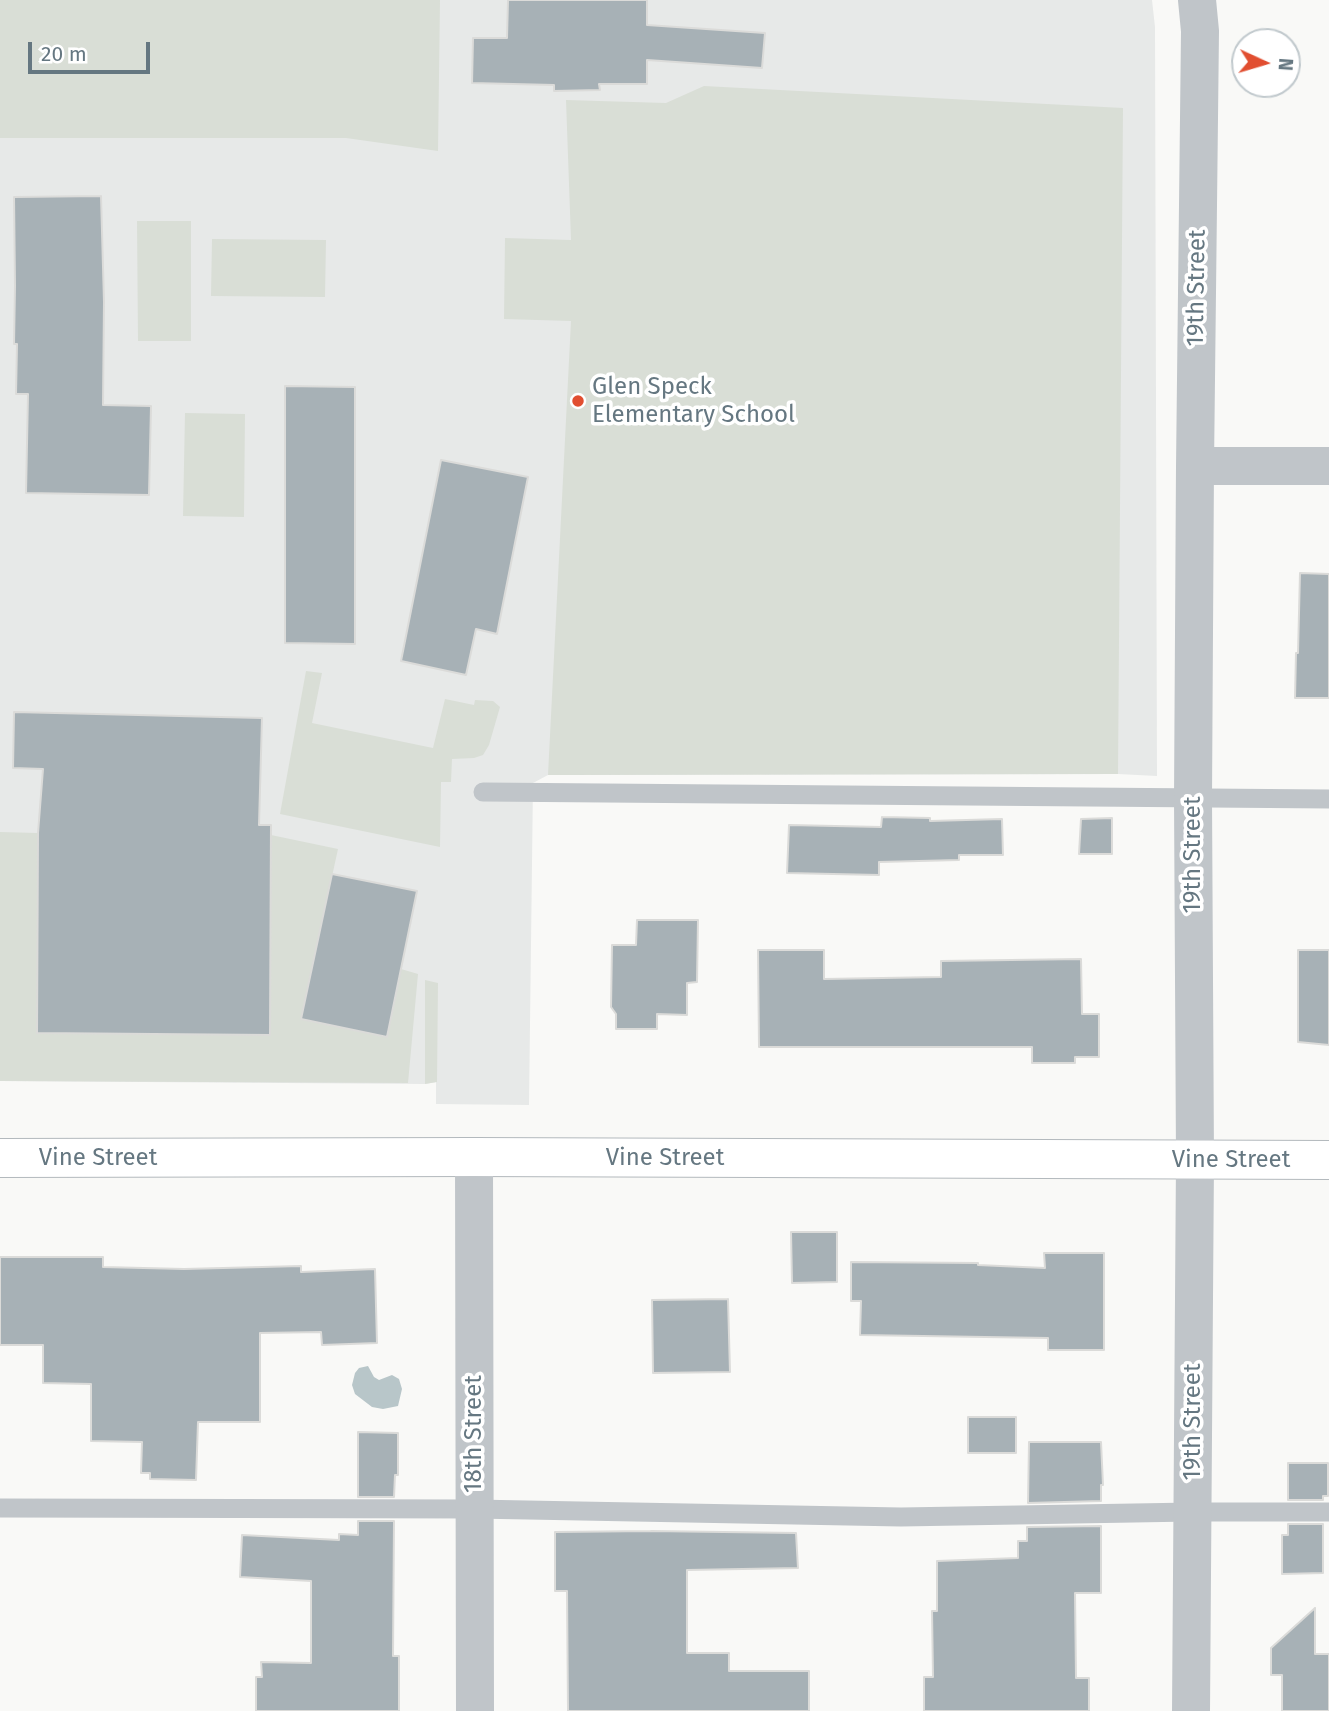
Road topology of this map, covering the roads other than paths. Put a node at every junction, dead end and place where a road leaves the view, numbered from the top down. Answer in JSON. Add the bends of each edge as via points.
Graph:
{"nodes":[{"id":1,"x":1197,"y":0,"type":"edge"},
{"id":2,"x":1195,"y":466,"type":"junction"},
{"id":3,"x":1329,"y":466,"type":"edge"},
{"id":4,"x":484,"y":792,"type":"dead end"},
{"id":5,"x":1193,"y":799,"type":"junction"},
{"id":6,"x":1329,"y":799,"type":"edge"},
{"id":7,"x":474,"y":1157,"type":"junction"},
{"id":8,"x":0,"y":1158,"type":"edge"},
{"id":9,"x":1195,"y":1160,"type":"junction"},
{"id":10,"x":1329,"y":1160,"type":"edge"},
{"id":11,"x":0,"y":1508,"type":"edge"},
{"id":12,"x":474,"y":1509,"type":"junction"},
{"id":13,"x":1192,"y":1512,"type":"junction"},
{"id":14,"x":1329,"y":1513,"type":"edge"},
{"id":15,"x":475,"y":1711,"type":"edge"},
{"id":16,"x":1191,"y":1711,"type":"edge"}],
"edges":[{"from":1,"to":2,"type":"street","name":"19th Street"},
{"from":2,"to":3,"type":"street"},
{"from":2,"to":5,"type":"street","name":"19th Street"},
{"from":4,"to":5,"type":"lane"},
{"from":5,"to":6,"type":"lane"},
{"from":5,"to":9,"type":"street","name":"19th Street"},
{"from":7,"to":8,"type":"street","name":"Vine Street"},
{"from":7,"to":9,"type":"street","name":"Vine Street"},
{"from":7,"to":12,"type":"street","name":"18th Street"},
{"from":9,"to":10,"type":"street","name":"Vine Street"},
{"from":9,"to":13,"type":"street","name":"19th Street"},
{"from":11,"to":12,"type":"lane"},
{"from":12,"to":13,"type":"lane","via":[[901,1517]]},
{"from":12,"to":15,"type":"street","name":"18th Street"},
{"from":13,"to":14,"type":"lane"},
{"from":13,"to":16,"type":"street","name":"19th Street"}]}
